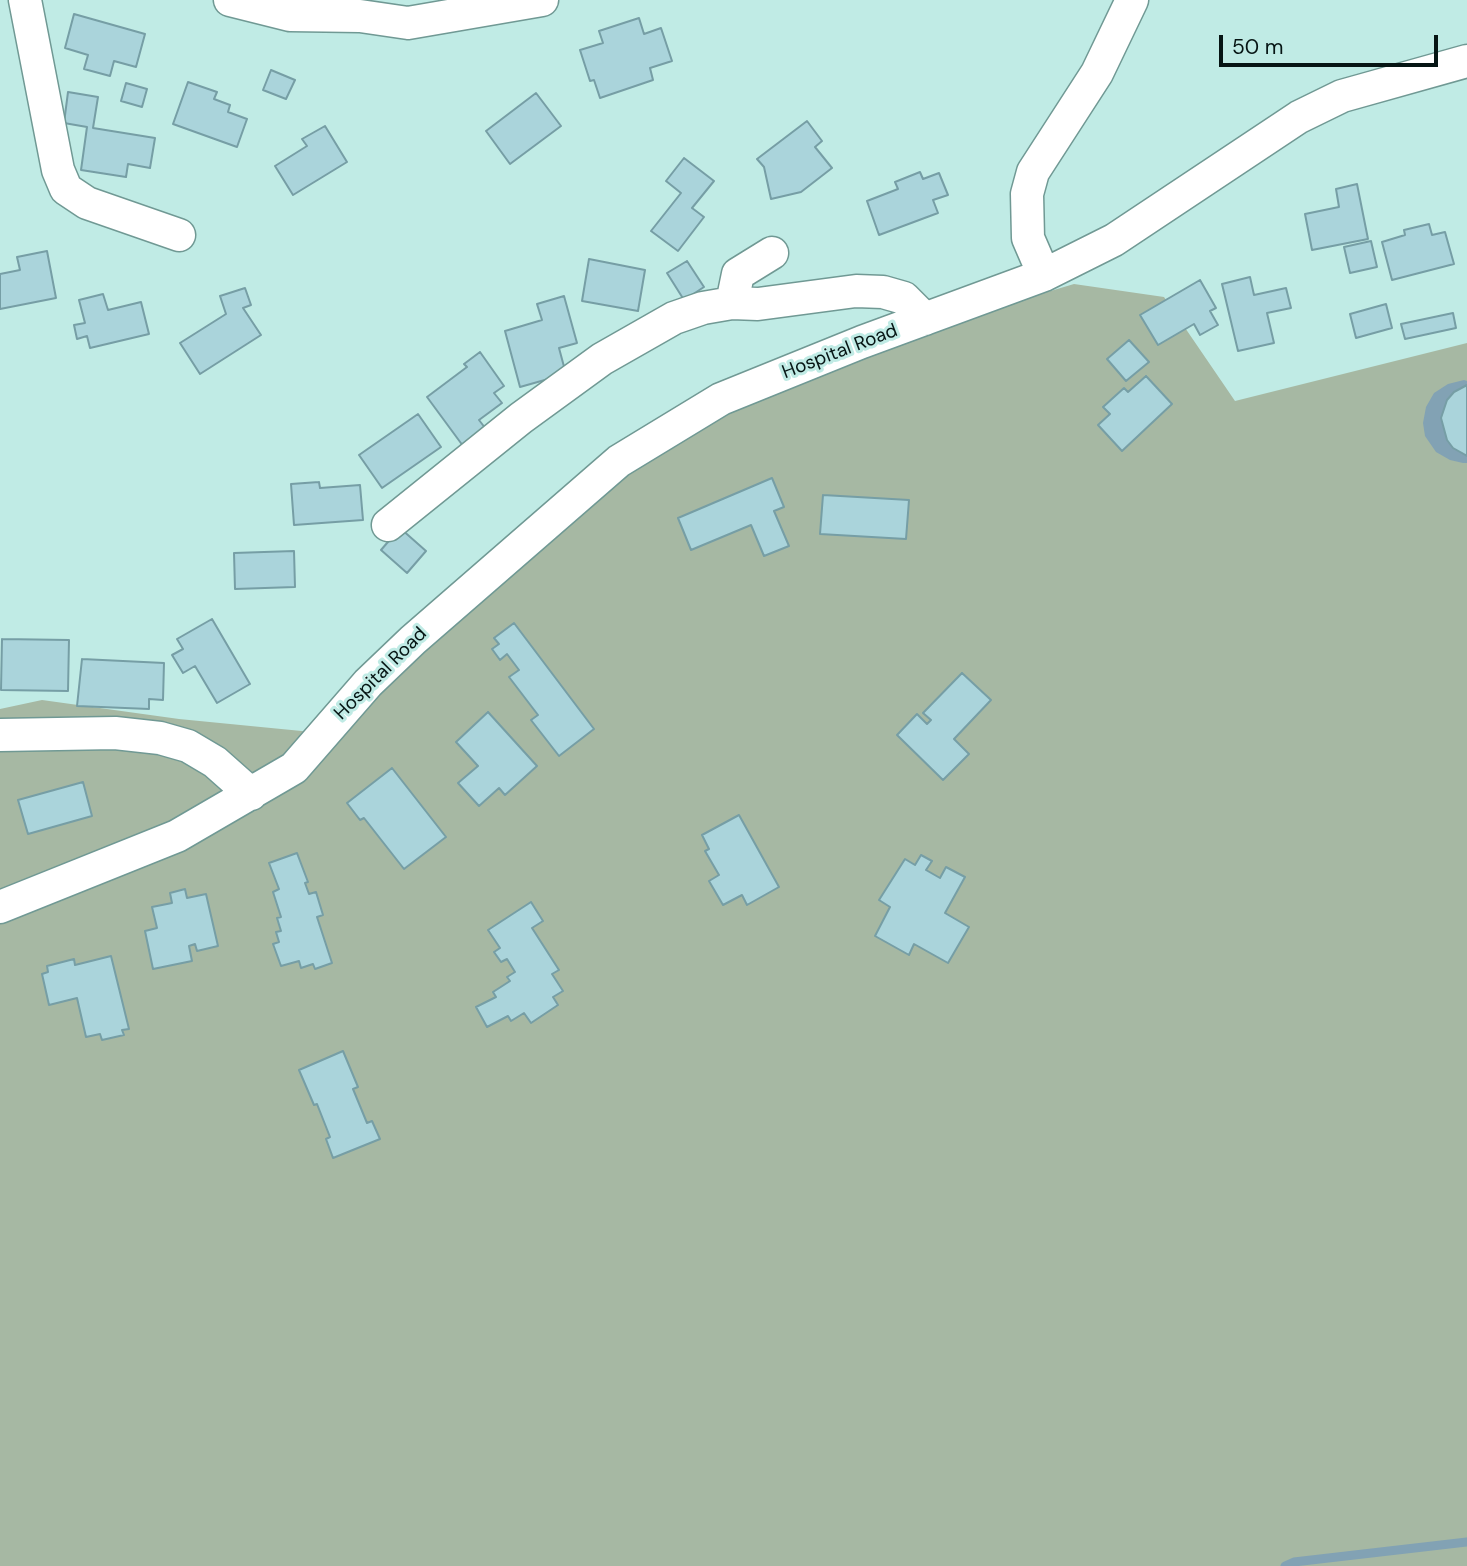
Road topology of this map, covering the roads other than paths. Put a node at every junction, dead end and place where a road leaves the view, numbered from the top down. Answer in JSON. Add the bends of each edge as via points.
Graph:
{"nodes":[{"id":1,"x":25,"y":0,"type":"edge"},
{"id":2,"x":230,"y":0,"type":"edge"},
{"id":3,"x":542,"y":0,"type":"edge"},
{"id":4,"x":1132,"y":0,"type":"edge"},
{"id":5,"x":1467,"y":61,"type":"edge"},
{"id":6,"x":178,"y":235,"type":"dead end"},
{"id":7,"x":772,"y":253,"type":"dead end"},
{"id":8,"x":1044,"y":275,"type":"junction"},
{"id":9,"x":732,"y":303,"type":"junction"},
{"id":10,"x":925,"y":319,"type":"junction"},
{"id":11,"x":388,"y":525,"type":"dead end"},
{"id":12,"x":0,"y":734,"type":"edge"},
{"id":13,"x":251,"y":794,"type":"junction"},
{"id":14,"x":0,"y":907,"type":"edge"}],
"edges":[{"from":1,"to":6,"type":"street","via":[[58,170],[66,190],[86,203]]},
{"from":2,"to":3,"type":"street","via":[[290,15],[360,16],[408,23]]},
{"from":4,"to":8,"type":"street","via":[[1097,73],[1033,172],[1027,194],[1028,239]]},
{"from":5,"to":8,"type":"street","name":"Hospital Road","via":[[1342,96],[1299,117],[1114,240]]},
{"from":7,"to":9,"type":"street","via":[[737,274]]},
{"from":8,"to":10,"type":"street","name":"Hospital Road"},
{"from":9,"to":10,"type":"street","via":[[883,292],[904,298]]},
{"from":9,"to":11,"type":"street","via":[[674,318],[602,359]]},
{"from":10,"to":13,"type":"street","name":"Hospital Road","via":[[721,399],[620,461],[404,648],[294,768]]},
{"from":12,"to":13,"type":"street","via":[[115,733],[160,738],[188,746],[215,762]]},
{"from":13,"to":14,"type":"street","name":"Hospital Road","via":[[177,836]]}]}
